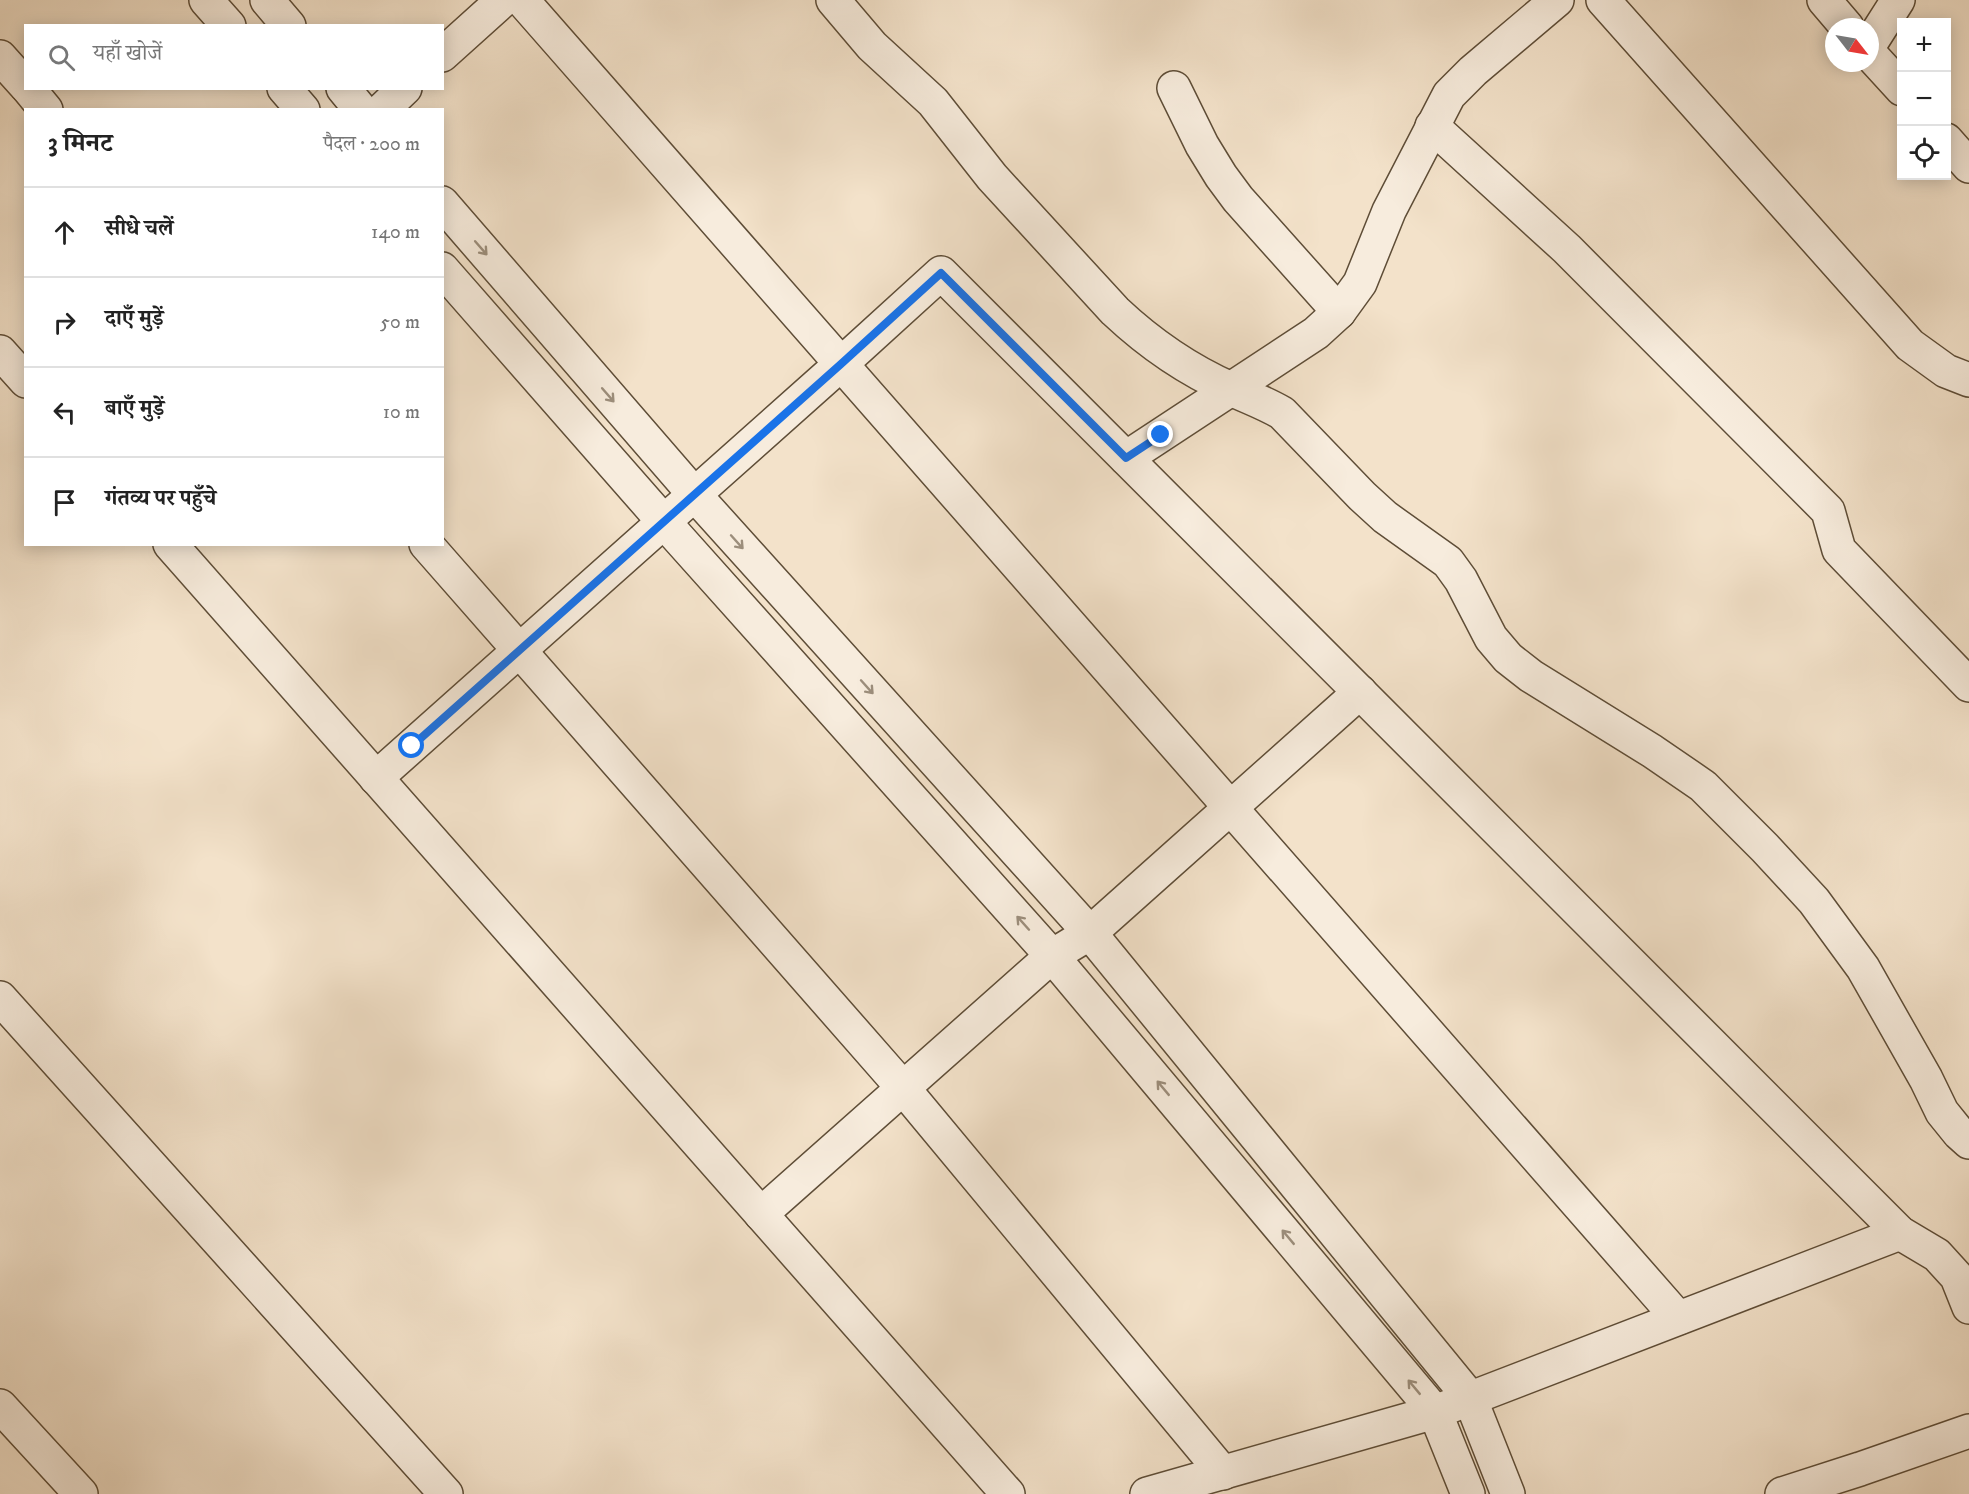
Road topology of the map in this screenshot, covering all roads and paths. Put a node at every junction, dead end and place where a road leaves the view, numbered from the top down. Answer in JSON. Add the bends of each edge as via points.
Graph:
{"nodes":[{"id":1,"x":206,"y":0,"type":"edge"},
{"id":2,"x":267,"y":0,"type":"edge"},
{"id":3,"x":503,"y":0,"type":"edge"},
{"id":4,"x":522,"y":0,"type":"edge"},
{"id":5,"x":833,"y":0,"type":"edge"},
{"id":6,"x":1557,"y":0,"type":"edge"},
{"id":7,"x":1603,"y":0,"type":"edge"},
{"id":8,"x":1824,"y":0,"type":"edge"},
{"id":9,"x":1898,"y":0,"type":"edge"},
{"id":10,"x":1839,"y":18,"type":"edge"},
{"id":11,"x":226,"y":24,"type":"edge"},
{"id":12,"x":287,"y":24,"type":"edge"},
{"id":13,"x":1879,"y":30,"type":"edge"},
{"id":14,"x":444,"y":53,"type":"edge"},
{"id":15,"x":0,"y":57,"type":"edge"},
{"id":16,"x":1879,"y":64,"type":"edge"},
{"id":17,"x":24,"y":84,"type":"edge"},
{"id":18,"x":1897,"y":84,"type":"edge"},
{"id":19,"x":1174,"y":88,"type":"dead end"},
{"id":20,"x":29,"y":90,"type":"edge"},
{"id":21,"x":286,"y":90,"type":"edge"},
{"id":22,"x":345,"y":90,"type":"edge"},
{"id":23,"x":403,"y":90,"type":"edge"},
{"id":24,"x":44,"y":108,"type":"edge"},
{"id":25,"x":301,"y":108,"type":"edge"},
{"id":26,"x":359,"y":108,"type":"edge"},
{"id":27,"x":384,"y":108,"type":"edge"},
{"id":28,"x":1432,"y":126,"type":"junction"},
{"id":29,"x":1951,"y":145,"type":"edge"},
{"id":30,"x":1969,"y":166,"type":"edge"},
{"id":31,"x":444,"y":205,"type":"edge"},
{"id":32,"x":444,"y":271,"type":"edge"},
{"id":33,"x":1339,"y":312,"type":"junction"},
{"id":34,"x":0,"y":352,"type":"edge"},
{"id":35,"x":841,"y":364,"type":"junction"},
{"id":36,"x":24,"y":379,"type":"edge"},
{"id":37,"x":1969,"y":380,"type":"edge"},
{"id":38,"x":1230,"y":389,"type":"junction"},
{"id":39,"x":1126,"y":458,"type":"junction"},
{"id":40,"x":694,"y":494,"type":"junction"},
{"id":41,"x":664,"y":522,"type":"junction"},
{"id":42,"x":172,"y":546,"type":"edge"},
{"id":43,"x":428,"y":546,"type":"edge"},
{"id":44,"x":519,"y":651,"type":"junction"},
{"id":45,"x":1969,"y":685,"type":"edge"},
{"id":46,"x":1360,"y":692,"type":"junction"},
{"id":47,"x":376,"y":778,"type":"junction"},
{"id":48,"x":1230,"y":808,"type":"junction"},
{"id":49,"x":1090,"y":933,"type":"junction"},
{"id":50,"x":1052,"y":956,"type":"junction"},
{"id":51,"x":0,"y":998,"type":"edge"},
{"id":52,"x":903,"y":1088,"type":"junction"},
{"id":53,"x":1969,"y":1142,"type":"edge"},
{"id":54,"x":761,"y":1214,"type":"junction"},
{"id":55,"x":1900,"y":1233,"type":"junction"},
{"id":56,"x":1969,"y":1307,"type":"edge"},
{"id":57,"x":1678,"y":1318,"type":"junction"},
{"id":58,"x":1470,"y":1398,"type":"junction"},
{"id":59,"x":0,"y":1406,"type":"edge"},
{"id":60,"x":1435,"y":1412,"type":"junction"},
{"id":61,"x":1969,"y":1431,"type":"edge"},
{"id":62,"x":1223,"y":1473,"type":"junction"},
{"id":63,"x":81,"y":1494,"type":"edge"},
{"id":64,"x":446,"y":1494,"type":"edge"},
{"id":65,"x":1008,"y":1494,"type":"edge"},
{"id":66,"x":1147,"y":1494,"type":"edge"},
{"id":67,"x":1468,"y":1494,"type":"edge"},
{"id":68,"x":1508,"y":1494,"type":"edge"},
{"id":69,"x":1782,"y":1494,"type":"edge"}],
"edges":[{"from":1,"to":11,"type":"street"},
{"from":2,"to":12,"type":"street"},
{"from":3,"to":14,"type":"street"},
{"from":4,"to":35,"type":"street"},
{"from":5,"to":38,"type":"street","via":[[872,46],[933,102],[992,177],[1136,332]]},
{"from":6,"to":28,"type":"street","via":[[1449,95]]},
{"from":7,"to":37,"type":"street","via":[[1910,345],[1946,371]]},
{"from":8,"to":10,"type":"street"},
{"from":9,"to":13,"type":"street"},
{"from":15,"to":17,"type":"street"},
{"from":16,"to":18,"type":"street"},
{"from":19,"to":33,"type":"street","via":[[1221,176]]},
{"from":20,"to":24,"type":"street"},
{"from":21,"to":25,"type":"street"},
{"from":22,"to":26,"type":"street"},
{"from":23,"to":27,"type":"street"},
{"from":28,"to":33,"type":"street","via":[[1389,211],[1360,283]]},
{"from":28,"to":45,"type":"street","via":[[1567,249],[1828,511],[1839,550]]},
{"from":29,"to":30,"type":"street"},
{"from":31,"to":40,"type":"street","one_way":true},
{"from":32,"to":41,"type":"street"},
{"from":33,"to":38,"type":"street","via":[[1316,333]]},
{"from":34,"to":36,"type":"street"},
{"from":35,"to":39,"type":"street","via":[[941,273]]},
{"from":35,"to":40,"type":"street"},
{"from":35,"to":48,"type":"street"},
{"from":38,"to":39,"type":"street"},
{"from":38,"to":53,"type":"street","via":[[1282,413],[1385,517],[1448,562],[1491,638],[1508,658],[1703,786],[1765,848],[1814,901],[1863,968],[1942,1112]]},
{"from":39,"to":46,"type":"street"},
{"from":40,"to":41,"type":"street"},
{"from":40,"to":49,"type":"street","one_way":true},
{"from":41,"to":44,"type":"street"},
{"from":50,"to":41,"type":"street","one_way":true},
{"from":42,"to":47,"type":"street"},
{"from":43,"to":44,"type":"street"},
{"from":44,"to":47,"type":"street"},
{"from":44,"to":52,"type":"street"},
{"from":46,"to":48,"type":"street"},
{"from":46,"to":55,"type":"street"},
{"from":47,"to":54,"type":"street"},
{"from":48,"to":49,"type":"street"},
{"from":48,"to":57,"type":"street"},
{"from":49,"to":50,"type":"street"},
{"from":49,"to":58,"type":"street"},
{"from":50,"to":52,"type":"street"},
{"from":60,"to":50,"type":"street","one_way":true},
{"from":51,"to":64,"type":"street"},
{"from":52,"to":54,"type":"street"},
{"from":52,"to":62,"type":"street"},
{"from":54,"to":65,"type":"street"},
{"from":55,"to":56,"type":"street","via":[[1937,1255],[1957,1277]]},
{"from":55,"to":57,"type":"street"},
{"from":57,"to":58,"type":"street"},
{"from":58,"to":60,"type":"street"},
{"from":58,"to":68,"type":"street"},
{"from":59,"to":63,"type":"street"},
{"from":60,"to":62,"type":"street"},
{"from":60,"to":67,"type":"street"},
{"from":61,"to":69,"type":"street"},
{"from":62,"to":66,"type":"street"}]}
